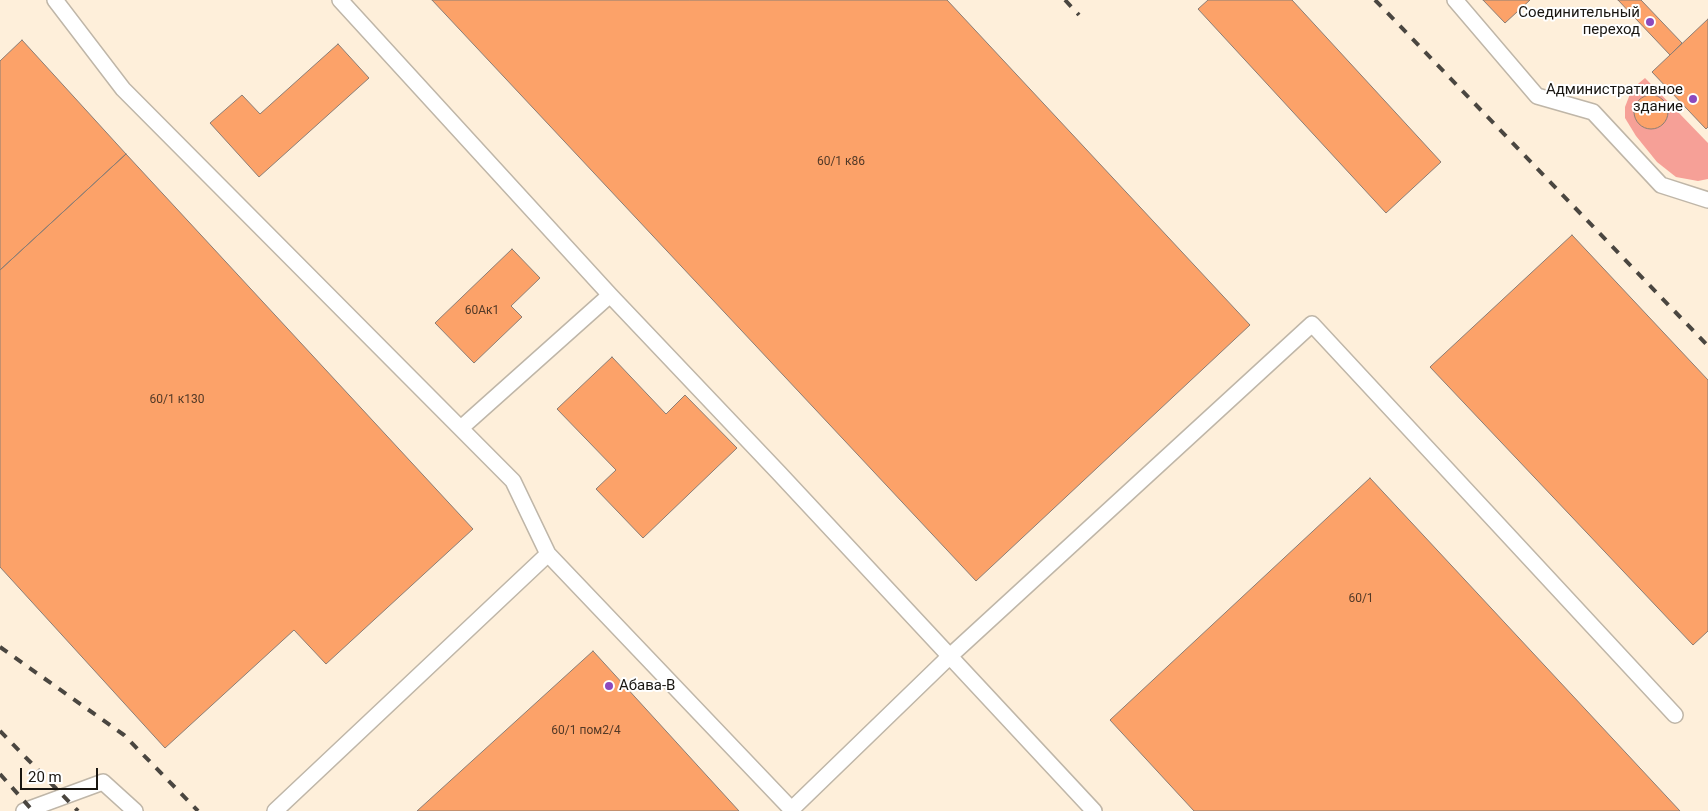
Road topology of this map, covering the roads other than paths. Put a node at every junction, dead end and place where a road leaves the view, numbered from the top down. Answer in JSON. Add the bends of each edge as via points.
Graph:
{"nodes":[{"id":1,"x":56,"y":0,"type":"edge"},
{"id":2,"x":340,"y":0,"type":"edge"},
{"id":3,"x":1455,"y":0,"type":"edge"},
{"id":4,"x":1708,"y":200,"type":"edge"},
{"id":5,"x":610,"y":295,"type":"junction"},
{"id":6,"x":461,"y":428,"type":"junction"},
{"id":7,"x":548,"y":554,"type":"junction"},
{"id":8,"x":950,"y":656,"type":"junction"},
{"id":9,"x":1675,"y":715,"type":"dead end"},
{"id":10,"x":792,"y":810,"type":"edge"},
{"id":11,"x":24,"y":811,"type":"edge"},
{"id":12,"x":136,"y":811,"type":"edge"},
{"id":13,"x":275,"y":811,"type":"edge"},
{"id":14,"x":1094,"y":811,"type":"edge"}],
"edges":[{"from":1,"to":6,"type":"lane","via":[[123,89]]},
{"from":2,"to":5,"type":"lane"},
{"from":3,"to":4,"type":"lane","via":[[1537,96],[1594,112],[1661,185]]},
{"from":5,"to":6,"type":"lane"},
{"from":5,"to":8,"type":"lane"},
{"from":6,"to":7,"type":"lane","via":[[513,481]]},
{"from":7,"to":10,"type":"lane"},
{"from":7,"to":13,"type":"lane"},
{"from":8,"to":9,"type":"lane","via":[[1312,324]]},
{"from":8,"to":10,"type":"lane"},
{"from":8,"to":14,"type":"lane"},
{"from":11,"to":12,"type":"lane","via":[[103,782]]}]}
